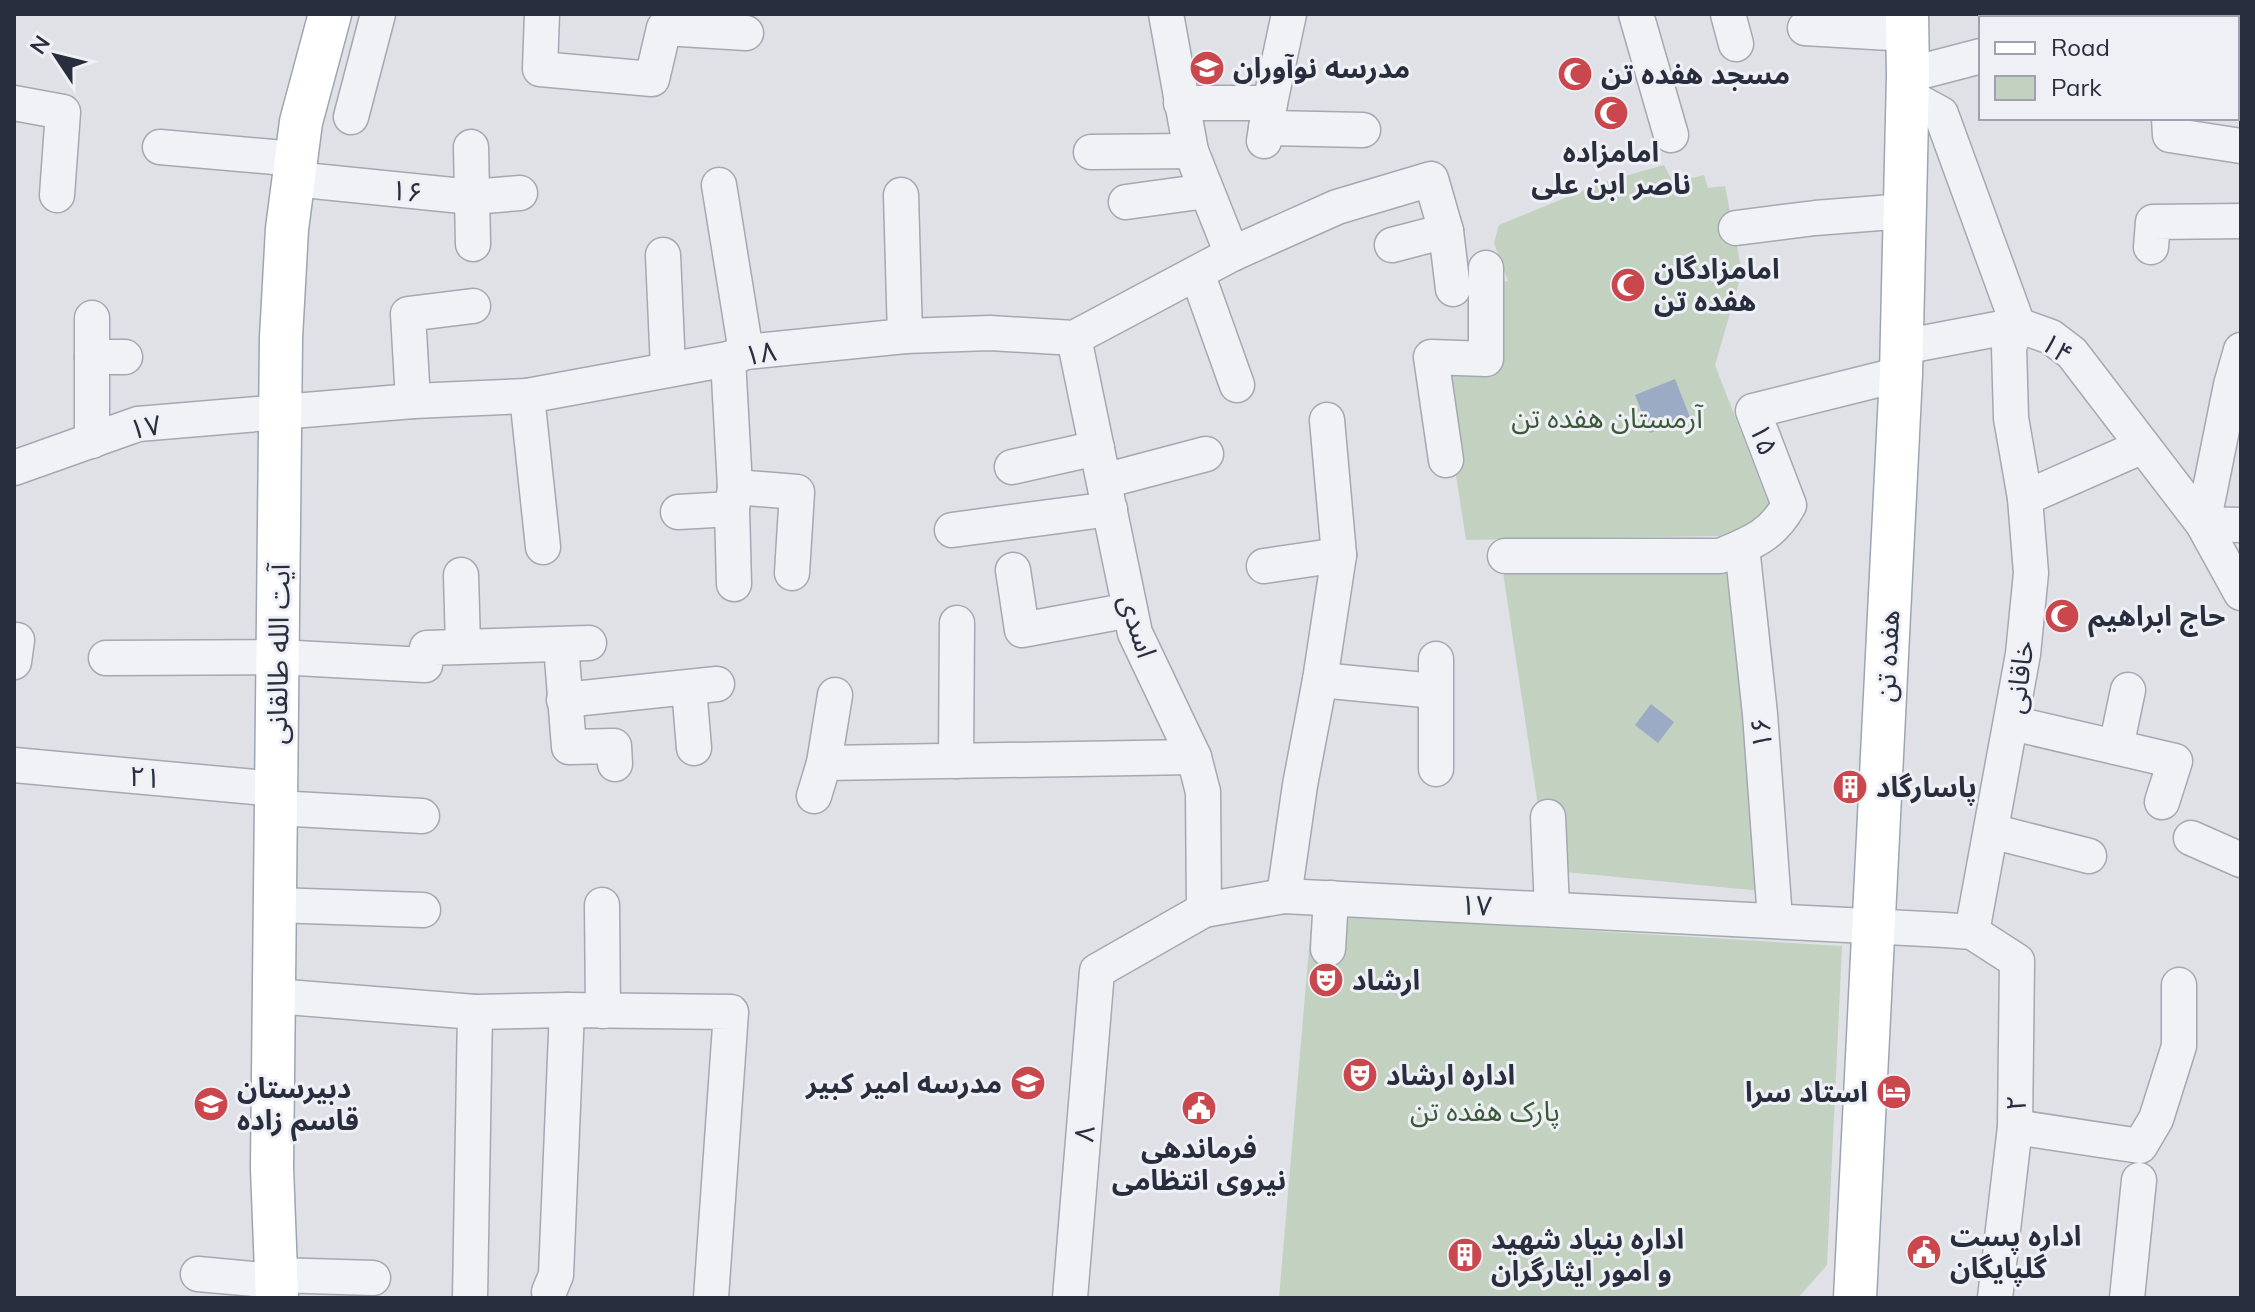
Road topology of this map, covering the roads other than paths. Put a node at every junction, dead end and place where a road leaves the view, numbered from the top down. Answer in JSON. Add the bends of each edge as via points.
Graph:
{"nodes":[{"id":1,"x":330,"y":14,"type":"edge"},
{"id":2,"x":378,"y":14,"type":"edge"},
{"id":3,"x":542,"y":14,"type":"edge"},
{"id":4,"x":1289,"y":14,"type":"edge"},
{"id":5,"x":1643,"y":15,"type":"edge"},
{"id":6,"x":1906,"y":20,"type":"edge"},
{"id":7,"x":1805,"y":28,"type":"dead end"},
{"id":8,"x":746,"y":33,"type":"dead end"},
{"id":9,"x":1173,"y":34,"type":"edge"},
{"id":10,"x":1979,"y":57,"type":"edge"},
{"id":11,"x":1908,"y":86,"type":"junction"},
{"id":12,"x":14,"y":103,"type":"edge"},
{"id":13,"x":1181,"y":103,"type":"junction"},
{"id":14,"x":351,"y":117,"type":"dead end"},
{"id":15,"x":2169,"y":120,"type":"edge"},
{"id":16,"x":1267,"y":124,"type":"junction"},
{"id":17,"x":1363,"y":130,"type":"dead end"},
{"id":18,"x":1671,"y":135,"type":"dead end"},
{"id":19,"x":2241,"y":146,"type":"edge"},
{"id":20,"x":160,"y":147,"type":"dead end"},
{"id":21,"x":471,"y":147,"type":"dead end"},
{"id":22,"x":1191,"y":151,"type":"junction"},
{"id":23,"x":1091,"y":152,"type":"dead end"},
{"id":24,"x":295,"y":169,"type":"junction"},
{"id":25,"x":719,"y":185,"type":"dead end"},
{"id":26,"x":1206,"y":191,"type":"junction"},
{"id":27,"x":520,"y":193,"type":"dead end"},
{"id":28,"x":57,"y":195,"type":"dead end"},
{"id":29,"x":901,"y":195,"type":"dead end"},
{"id":30,"x":472,"y":197,"type":"junction"},
{"id":31,"x":1126,"y":202,"type":"dead end"},
{"id":32,"x":1905,"y":211,"type":"junction"},
{"id":33,"x":2241,"y":221,"type":"edge"},
{"id":34,"x":1736,"y":228,"type":"dead end"},
{"id":35,"x":1446,"y":231,"type":"junction"},
{"id":36,"x":473,"y":244,"type":"dead end"},
{"id":37,"x":1392,"y":245,"type":"dead end"},
{"id":38,"x":2151,"y":247,"type":"dead end"},
{"id":39,"x":663,"y":255,"type":"dead end"},
{"id":40,"x":1217,"y":262,"type":"junction"},
{"id":41,"x":473,"y":306,"type":"dead end"},
{"id":42,"x":92,"y":318,"type":"dead end"},
{"id":43,"x":2018,"y":325,"type":"junction"},
{"id":44,"x":905,"y":336,"type":"junction"},
{"id":45,"x":1074,"y":338,"type":"junction"},
{"id":46,"x":2241,"y":350,"type":"edge"},
{"id":47,"x":737,"y":356,"type":"junction"},
{"id":48,"x":1901,"y":360,"type":"junction"},
{"id":49,"x":668,"y":368,"type":"junction"},
{"id":50,"x":1237,"y":385,"type":"dead end"},
{"id":51,"x":2236,"y":386,"type":"edge"},
{"id":52,"x":527,"y":396,"type":"junction"},
{"id":53,"x":413,"y":401,"type":"junction"},
{"id":54,"x":276,"y":407,"type":"junction"},
{"id":55,"x":1327,"y":420,"type":"dead end"},
{"id":56,"x":92,"y":441,"type":"junction"},
{"id":57,"x":2143,"y":446,"type":"junction"},
{"id":58,"x":1206,"y":454,"type":"dead end"},
{"id":59,"x":1446,"y":460,"type":"dead end"},
{"id":60,"x":1012,"y":467,"type":"dead end"},
{"id":61,"x":14,"y":468,"type":"edge"},
{"id":62,"x":1104,"y":479,"type":"junction"},
{"id":63,"x":733,"y":498,"type":"junction"},
{"id":64,"x":2025,"y":498,"type":"junction"},
{"id":65,"x":678,"y":512,"type":"dead end"},
{"id":66,"x":2203,"y":524,"type":"junction"},
{"id":67,"x":2241,"y":525,"type":"edge"},
{"id":68,"x":952,"y":530,"type":"dead end"},
{"id":69,"x":543,"y":547,"type":"dead end"},
{"id":70,"x":1742,"y":547,"type":"junction"},
{"id":71,"x":1339,"y":555,"type":"junction"},
{"id":72,"x":1505,"y":556,"type":"dead end"},
{"id":73,"x":1264,"y":566,"type":"dead end"},
{"id":74,"x":1013,"y":570,"type":"dead end"},
{"id":75,"x":792,"y":573,"type":"dead end"},
{"id":76,"x":461,"y":575,"type":"dead end"},
{"id":77,"x":734,"y":584,"type":"dead end"},
{"id":78,"x":2241,"y":593,"type":"edge"},
{"id":79,"x":1130,"y":610,"type":"junction"},
{"id":80,"x":957,"y":623,"type":"dead end"},
{"id":81,"x":463,"y":645,"type":"junction"},
{"id":82,"x":278,"y":657,"type":"junction"},
{"id":83,"x":106,"y":658,"type":"dead end"},
{"id":84,"x":1320,"y":680,"type":"junction"},
{"id":85,"x":2128,"y":690,"type":"dead end"},
{"id":86,"x":835,"y":695,"type":"dead end"},
{"id":87,"x":564,"y":700,"type":"junction"},
{"id":88,"x":2012,"y":723,"type":"junction"},
{"id":89,"x":2116,"y":747,"type":"junction"},
{"id":90,"x":694,"y":748,"type":"dead end"},
{"id":91,"x":1194,"y":757,"type":"junction"},
{"id":92,"x":956,"y":761,"type":"junction"},
{"id":93,"x":824,"y":763,"type":"junction"},
{"id":94,"x":615,"y":764,"type":"dead end"},
{"id":95,"x":14,"y":765,"type":"edge"},
{"id":96,"x":1436,"y":769,"type":"dead end"},
{"id":97,"x":814,"y":796,"type":"dead end"},
{"id":98,"x":276,"y":799,"type":"junction"},
{"id":99,"x":2162,"y":802,"type":"dead end"},
{"id":100,"x":422,"y":816,"type":"dead end"},
{"id":101,"x":1548,"y":817,"type":"dead end"},
{"id":102,"x":1991,"y":831,"type":"junction"},
{"id":103,"x":2191,"y":838,"type":"dead end"},
{"id":104,"x":2089,"y":856,"type":"dead end"},
{"id":105,"x":2241,"y":860,"type":"edge"},
{"id":106,"x":1284,"y":896,"type":"junction"},
{"id":107,"x":1331,"y":898,"type":"junction"},
{"id":108,"x":275,"y":905,"type":"junction"},
{"id":109,"x":602,"y":905,"type":"dead end"},
{"id":110,"x":1552,"y":908,"type":"junction"},
{"id":111,"x":423,"y":910,"type":"dead end"},
{"id":112,"x":1204,"y":910,"type":"junction"},
{"id":113,"x":1775,"y":919,"type":"junction"},
{"id":114,"x":1873,"y":926,"type":"junction"},
{"id":115,"x":1972,"y":932,"type":"junction"},
{"id":116,"x":1328,"y":949,"type":"dead end"},
{"id":117,"x":1097,"y":971,"type":"joint"},
{"id":118,"x":2179,"y":985,"type":"dead end"},
{"id":119,"x":274,"y":996,"type":"junction"},
{"id":120,"x":567,"y":1010,"type":"junction"},
{"id":121,"x":603,"y":1011,"type":"junction"},
{"id":122,"x":475,"y":1012,"type":"junction"},
{"id":123,"x":2015,"y":1127,"type":"junction"},
{"id":124,"x":2139,"y":1180,"type":"dead end"},
{"id":125,"x":198,"y":1274,"type":"dead end"},
{"id":126,"x":373,"y":1278,"type":"dead end"},
{"id":127,"x":276,"y":1285,"type":"edge"},
{"id":128,"x":549,"y":1292,"type":"dead end"},
{"id":129,"x":470,"y":1298,"type":"edge"},
{"id":130,"x":711,"y":1298,"type":"edge"},
{"id":131,"x":1070,"y":1298,"type":"edge"},
{"id":132,"x":1855,"y":1298,"type":"edge"},
{"id":133,"x":1995,"y":1298,"type":"edge"},
{"id":134,"x":2127,"y":1298,"type":"edge"}],
"edges":[{"from":1,"to":24,"type":"main road","name":"آیت الله طالقانی","via":[[301,122]]},
{"from":2,"to":14,"type":"street"},
{"from":3,"to":8,"type":"street","via":[[540,69],[652,79],[664,28]]},
{"from":4,"to":16,"type":"street"},
{"from":5,"to":18,"type":"street"},
{"from":6,"to":7,"type":"street"},
{"from":6,"to":11,"type":"main road","name":"هفده تن"},
{"from":9,"to":13,"type":"street"},
{"from":10,"to":11,"type":"street"},
{"from":11,"to":32,"type":"main road","name":"هفده تن"},
{"from":11,"to":43,"type":"street","name":"۱۴","via":[[1941,114]]},
{"from":12,"to":28,"type":"street","via":[[63,112]]},
{"from":13,"to":16,"type":"street"},
{"from":13,"to":22,"type":"street"},
{"from":15,"to":19,"type":"street","via":[[2170,135]]},
{"from":16,"to":17,"type":"street"},
{"from":20,"to":24,"type":"street"},
{"from":21,"to":30,"type":"street"},
{"from":22,"to":23,"type":"street"},
{"from":22,"to":26,"type":"street"},
{"from":24,"to":30,"type":"street","name":"۱۶"},
{"from":24,"to":54,"type":"main road","name":"آیت الله طالقانی"},
{"from":25,"to":47,"type":"street"},
{"from":26,"to":31,"type":"street"},
{"from":26,"to":40,"type":"street"},
{"from":27,"to":30,"type":"street","name":"۱۶"},
{"from":29,"to":44,"type":"street"},
{"from":30,"to":36,"type":"street"},
{"from":32,"to":34,"type":"street"},
{"from":32,"to":48,"type":"main road","name":"هفده تن"},
{"from":33,"to":38,"type":"street","via":[[2153,222]]},
{"from":35,"to":37,"type":"street"},
{"from":35,"to":40,"type":"street","via":[[1431,179],[1337,207]]},
{"from":35,"to":59,"type":"street","via":[[1452,278],[1494,266],[1486,359],[1431,357]]},
{"from":39,"to":49,"type":"street"},
{"from":40,"to":45,"type":"street"},
{"from":40,"to":50,"type":"street"},
{"from":41,"to":53,"type":"street","via":[[408,314]]},
{"from":42,"to":56,"type":"street","via":[[108,357]]},
{"from":43,"to":48,"type":"street"},
{"from":43,"to":57,"type":"street","name":"۱۴","via":[[2051,337],[2072,353]]},
{"from":43,"to":64,"type":"street","name":"خاقانی","via":[[2009,347],[2011,418]]},
{"from":44,"to":45,"type":"street","name":"۱۸","via":[[990,333]]},
{"from":44,"to":47,"type":"street","name":"۱۸"},
{"from":45,"to":62,"type":"street","name":"اسدی"},
{"from":46,"to":51,"type":"street"},
{"from":47,"to":49,"type":"street","name":"۱۸"},
{"from":47,"to":63,"type":"street"},
{"from":48,"to":70,"type":"street","name":"۱۵","via":[[1753,411],[1789,505],[1777,526]]},
{"from":48,"to":114,"type":"main road","name":"هفده تن"},
{"from":49,"to":52,"type":"street","name":"۱۸"},
{"from":51,"to":66,"type":"street"},
{"from":52,"to":53,"type":"street","name":"۱۸"},
{"from":52,"to":69,"type":"street"},
{"from":53,"to":54,"type":"street","name":"۱۸"},
{"from":54,"to":56,"type":"street","name":"۱۷","via":[[138,424]]},
{"from":54,"to":82,"type":"main road","name":"آیت الله طالقانی"},
{"from":55,"to":71,"type":"street"},
{"from":56,"to":61,"type":"street","name":"۱۷"},
{"from":57,"to":64,"type":"street"},
{"from":57,"to":66,"type":"street","name":"۱۴"},
{"from":58,"to":62,"type":"street"},
{"from":60,"to":62,"type":"street"},
{"from":62,"to":68,"type":"street"},
{"from":62,"to":79,"type":"street","name":"اسدی"},
{"from":63,"to":65,"type":"street"},
{"from":63,"to":75,"type":"street","via":[[797,492]]},
{"from":63,"to":77,"type":"street"},
{"from":64,"to":88,"type":"street","name":"خاقانی","via":[[2031,573]]},
{"from":66,"to":67,"type":"street"},
{"from":66,"to":78,"type":"street","name":"۱۴"},
{"from":70,"to":72,"type":"street","via":[[1720,556]]},
{"from":70,"to":113,"type":"street","name":"۱۶"},
{"from":71,"to":73,"type":"street"},
{"from":71,"to":84,"type":"street"},
{"from":74,"to":79,"type":"street","via":[[1022,630]]},
{"from":76,"to":81,"type":"street"},
{"from":79,"to":91,"type":"street","name":"اسدی","via":[[1135,633]]},
{"from":80,"to":92,"type":"street"},
{"from":81,"to":82,"type":"street","via":[[427,648],[425,665]]},
{"from":81,"to":87,"type":"street","via":[[575,644]]},
{"from":82,"to":83,"type":"street"},
{"from":82,"to":98,"type":"main road","name":"آیت الله طالقانی"},
{"from":84,"to":96,"type":"street","via":[[1436,675]]},
{"from":84,"to":106,"type":"street"},
{"from":85,"to":89,"type":"street"},
{"from":86,"to":93,"type":"street"},
{"from":87,"to":90,"type":"street","via":[[703,686]]},
{"from":87,"to":94,"type":"street","via":[[569,747],[614,746]]},
{"from":88,"to":89,"type":"street"},
{"from":88,"to":102,"type":"street","name":"خاقانی"},
{"from":89,"to":99,"type":"street","via":[[2175,761]]},
{"from":91,"to":92,"type":"street"},
{"from":91,"to":112,"type":"street","name":"اسدی","via":[[1203,792]]},
{"from":92,"to":93,"type":"street"},
{"from":93,"to":97,"type":"street"},
{"from":95,"to":98,"type":"street","name":"۲۱"},
{"from":98,"to":100,"type":"street","name":"۲۱"},
{"from":98,"to":108,"type":"main road","name":"آیت الله طالقانی"},
{"from":101,"to":110,"type":"street"},
{"from":102,"to":104,"type":"street"},
{"from":102,"to":115,"type":"street","name":"خاقانی"},
{"from":103,"to":105,"type":"street"},
{"from":106,"to":107,"type":"street","name":"۱۷"},
{"from":106,"to":112,"type":"street","name":"۱۷"},
{"from":107,"to":110,"type":"street","name":"۱۷"},
{"from":107,"to":116,"type":"street"},
{"from":108,"to":111,"type":"street"},
{"from":108,"to":119,"type":"main road","name":"آیت الله طالقانی"},
{"from":109,"to":121,"type":"street"},
{"from":110,"to":113,"type":"street","name":"۱۷"},
{"from":112,"to":117,"type":"street","name":"۱۷"},
{"from":113,"to":114,"type":"street","name":"۱۷"},
{"from":114,"to":115,"type":"street"},
{"from":114,"to":132,"type":"main road","name":"هفده تن"},
{"from":115,"to":123,"type":"street","name":"۲","via":[[2017,961]]},
{"from":117,"to":131,"type":"street","name":"۸","via":[[1074,1113]]},
{"from":118,"to":123,"type":"street","via":[[2179,1046],[2168,1125],[2140,1146]]},
{"from":119,"to":122,"type":"street"},
{"from":119,"to":127,"type":"main road","name":"آیت الله طالقانی","via":[[262,1048]]},
{"from":120,"to":121,"type":"street"},
{"from":120,"to":122,"type":"street"},
{"from":120,"to":128,"type":"street","via":[[556,1275]]},
{"from":121,"to":130,"type":"street","via":[[733,1014]]},
{"from":122,"to":129,"type":"street"},
{"from":123,"to":133,"type":"street","name":"۲"},
{"from":124,"to":134,"type":"street"},
{"from":125,"to":127,"type":"street"},
{"from":126,"to":127,"type":"street"}]}
